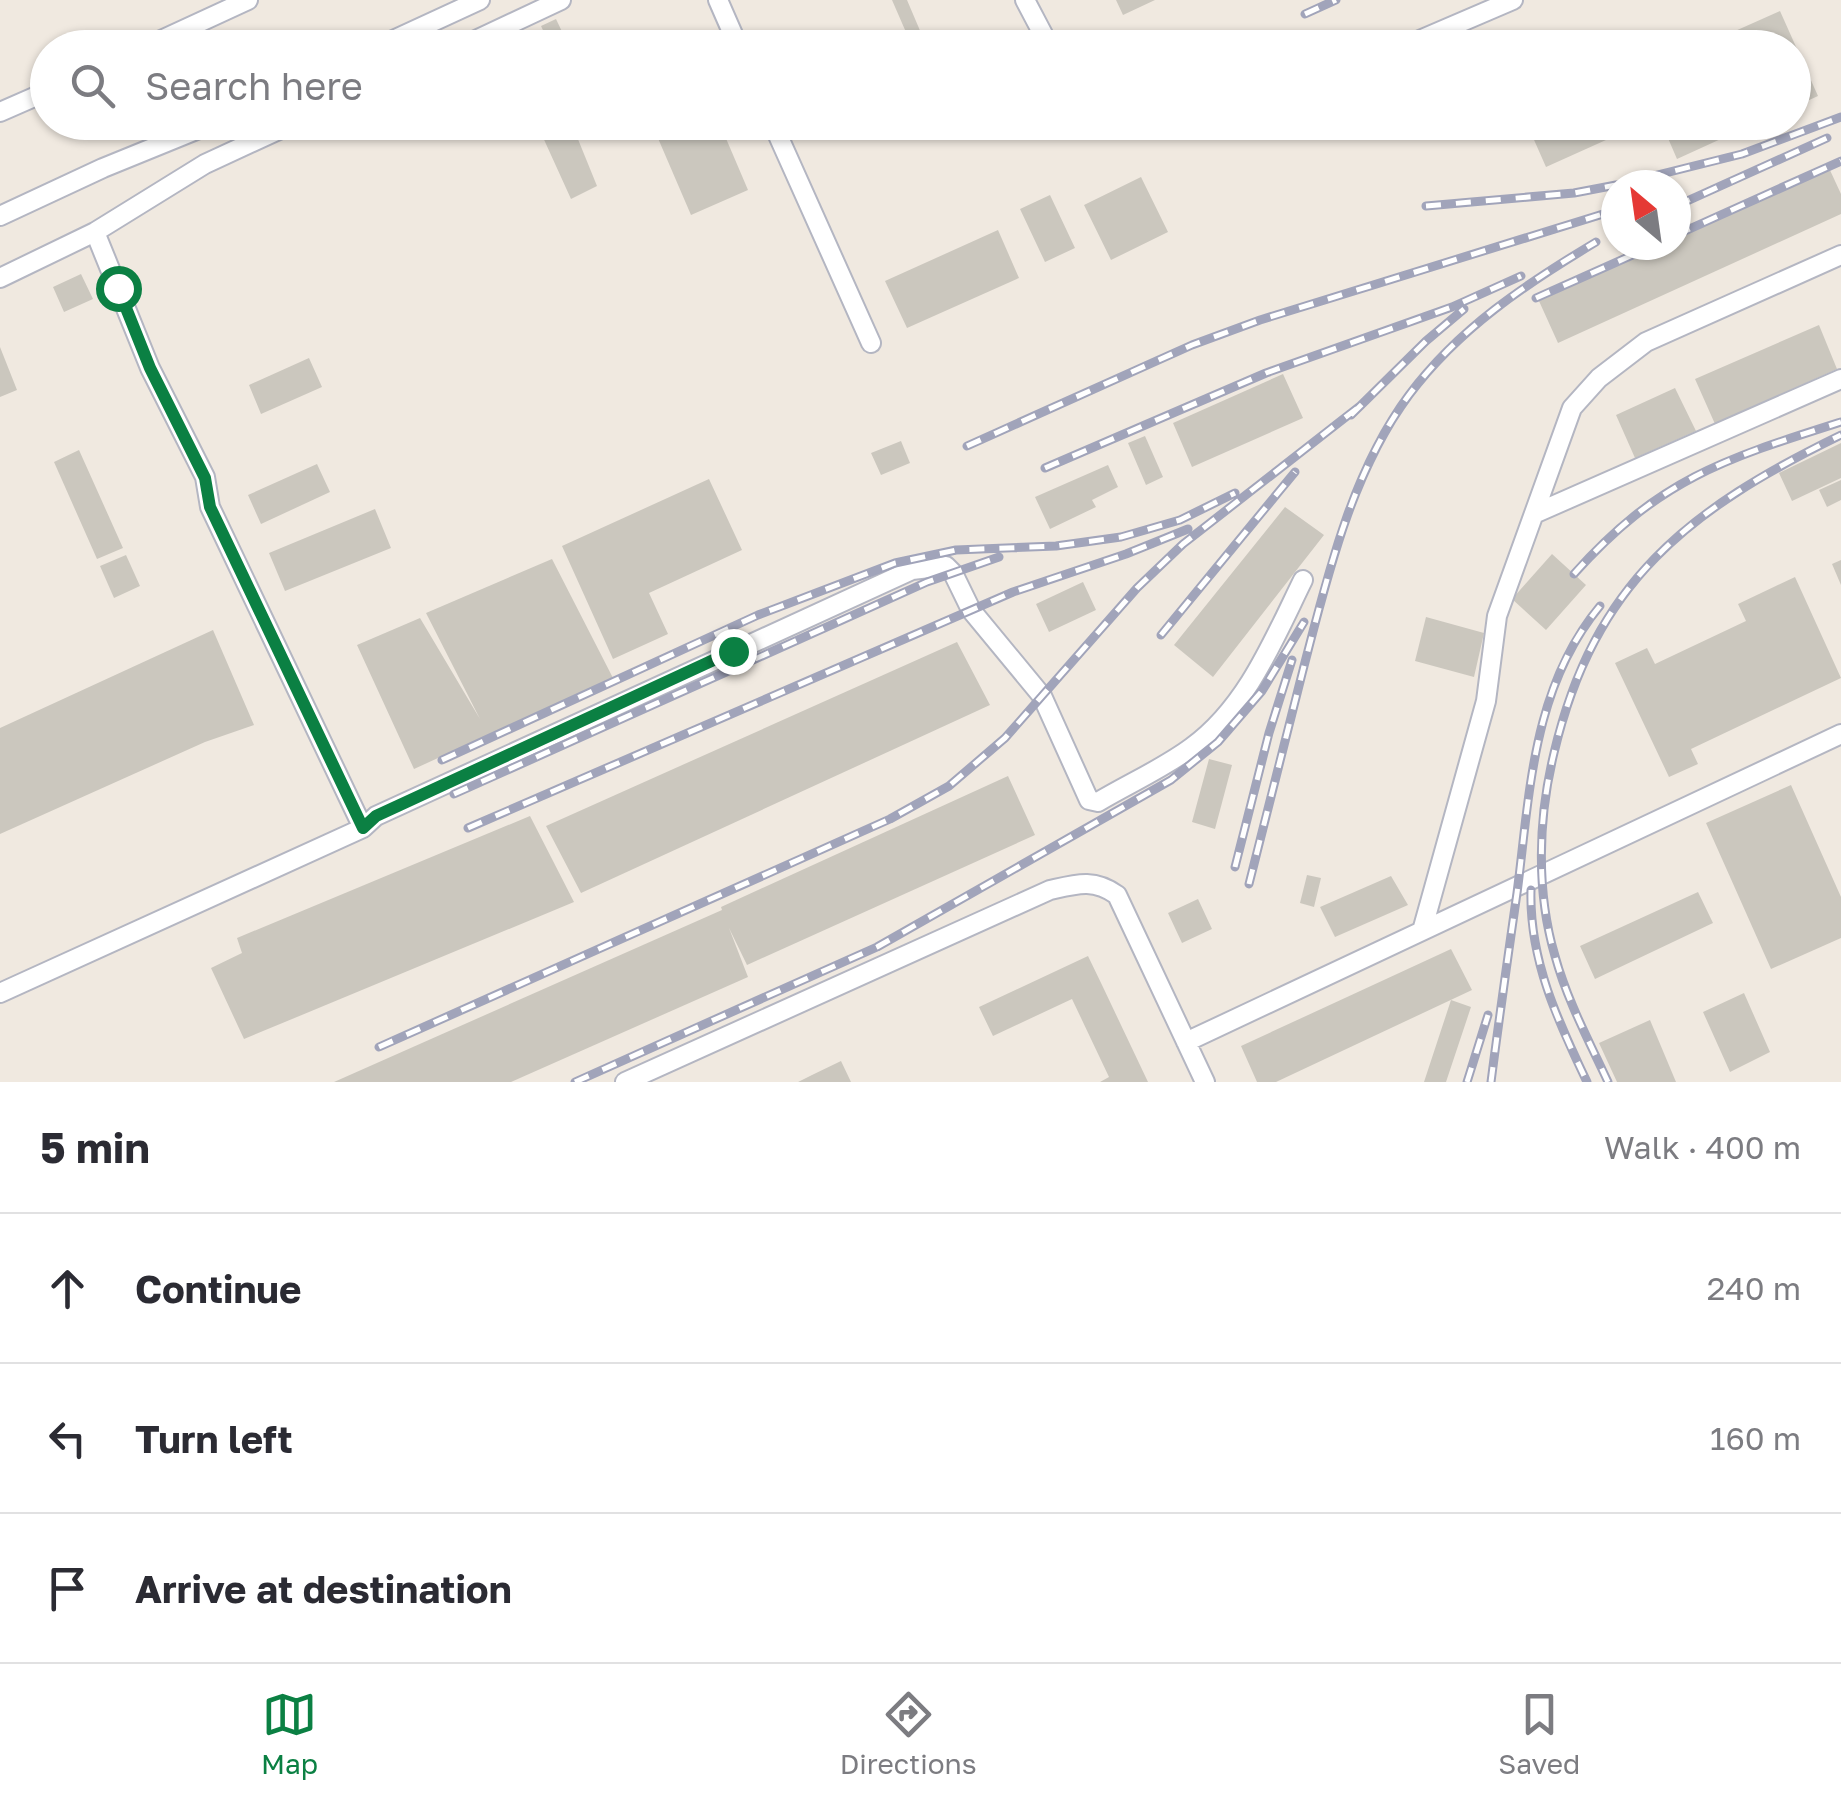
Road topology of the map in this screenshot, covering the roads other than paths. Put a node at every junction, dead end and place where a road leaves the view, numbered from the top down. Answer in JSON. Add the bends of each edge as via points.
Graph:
{"nodes":[{"id":1,"x":248,"y":0,"type":"edge"},
{"id":2,"x":480,"y":0,"type":"edge"},
{"id":3,"x":560,"y":0,"type":"edge"},
{"id":4,"x":718,"y":0,"type":"edge"},
{"id":5,"x":1025,"y":0,"type":"edge"},
{"id":6,"x":1513,"y":0,"type":"edge"},
{"id":7,"x":183,"y":30,"type":"edge"},
{"id":8,"x":415,"y":30,"type":"edge"},
{"id":9,"x":498,"y":30,"type":"edge"},
{"id":10,"x":731,"y":30,"type":"edge"},
{"id":11,"x":1041,"y":30,"type":"edge"},
{"id":12,"x":1444,"y":30,"type":"edge"},
{"id":13,"x":30,"y":99,"type":"edge"},
{"id":14,"x":0,"y":112,"type":"edge"},
{"id":15,"x":172,"y":140,"type":"edge"},
{"id":16,"x":257,"y":140,"type":"edge"},
{"id":17,"x":780,"y":140,"type":"edge"},
{"id":18,"x":0,"y":216,"type":"edge"},
{"id":19,"x":94,"y":232,"type":"junction"},
{"id":20,"x":1841,"y":255,"type":"edge"},
{"id":21,"x":0,"y":278,"type":"edge"},
{"id":22,"x":870,"y":343,"type":"dead end"},
{"id":23,"x":1841,"y":379,"type":"edge"},
{"id":24,"x":1534,"y":514,"type":"junction"},
{"id":25,"x":1303,"y":580,"type":"dead end"},
{"id":26,"x":1840,"y":738,"type":"edge"},
{"id":27,"x":363,"y":828,"type":"junction"},
{"id":28,"x":1422,"y":931,"type":"junction"},
{"id":29,"x":0,"y":993,"type":"edge"},
{"id":30,"x":1186,"y":1042,"type":"junction"},
{"id":31,"x":625,"y":1082,"type":"edge"},
{"id":32,"x":1204,"y":1082,"type":"edge"}],
"edges":[{"from":1,"to":7,"type":"lane"},
{"from":2,"to":8,"type":"lane"},
{"from":3,"to":9,"type":"lane"},
{"from":4,"to":10,"type":"lane"},
{"from":5,"to":11,"type":"lane"},
{"from":6,"to":12,"type":"lane"},
{"from":13,"to":14,"type":"lane"},
{"from":15,"to":18,"type":"lane"},
{"from":16,"to":19,"type":"lane","via":[[204,164]]},
{"from":17,"to":22,"type":"lane"},
{"from":19,"to":21,"type":"lane"},
{"from":19,"to":27,"type":"lane","via":[[205,478],[210,507]]},
{"from":20,"to":24,"type":"lane","via":[[1646,342],[1599,378],[1572,408]]},
{"from":23,"to":24,"type":"lane"},
{"from":24,"to":28,"type":"lane","via":[[1497,616],[1486,701]]},
{"from":25,"to":27,"type":"lane","via":[[1236,704],[1193,747],[1098,802],[1089,800],[1042,696],[970,610],[946,566],[912,570],[478,768]]},
{"from":26,"to":28,"type":"lane"},
{"from":27,"to":29,"type":"lane"},
{"from":28,"to":30,"type":"lane"},
{"from":30,"to":31,"type":"lane","via":[[1117,894],[1084,882],[1050,890]]},
{"from":30,"to":32,"type":"lane"}]}
